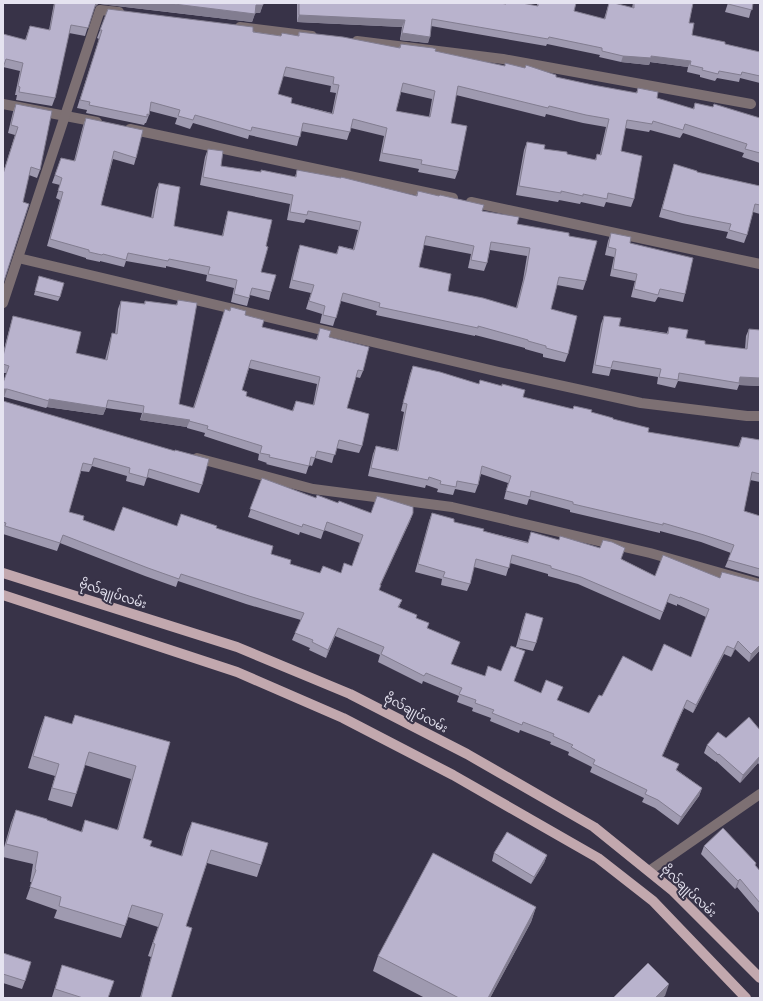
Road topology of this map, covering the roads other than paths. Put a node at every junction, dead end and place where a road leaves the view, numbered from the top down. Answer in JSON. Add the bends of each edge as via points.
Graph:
{"nodes":[{"id":1,"x":101,"y":6,"type":"edge"},
{"id":2,"x":132,"y":14,"type":"edge"},
{"id":3,"x":226,"y":25,"type":"edge"},
{"id":4,"x":321,"y":37,"type":"edge"},
{"id":5,"x":345,"y":40,"type":"edge"},
{"id":6,"x":3,"y":104,"type":"edge"},
{"id":7,"x":751,"y":104,"type":"dead end"},
{"id":8,"x":65,"y":115,"type":"junction"},
{"id":9,"x":104,"y":124,"type":"edge"},
{"id":10,"x":119,"y":127,"type":"edge"},
{"id":11,"x":18,"y":258,"type":"junction"},
{"id":12,"x":760,"y":264,"type":"edge"},
{"id":13,"x":5,"y":290,"type":"edge"},
{"id":14,"x":3,"y":303,"type":"edge"},
{"id":15,"x":760,"y":416,"type":"edge"},
{"id":16,"x":186,"y":456,"type":"edge"},
{"id":17,"x":3,"y":573,"type":"edge"},
{"id":18,"x":760,"y":584,"type":"edge"},
{"id":19,"x":3,"y":595,"type":"edge"},
{"id":20,"x":760,"y":794,"type":"edge"},
{"id":21,"x":649,"y":872,"type":"junction"},
{"id":22,"x":760,"y":978,"type":"edge"},
{"id":23,"x":746,"y":998,"type":"edge"}],
"edges":[{"from":1,"to":2,"type":"street"},
{"from":1,"to":8,"type":"street"},
{"from":3,"to":4,"type":"street"},
{"from":5,"to":7,"type":"street","via":[[503,59]]},
{"from":6,"to":8,"type":"street"},
{"from":8,"to":9,"type":"street"},
{"from":8,"to":11,"type":"street"},
{"from":10,"to":12,"type":"street"},
{"from":11,"to":13,"type":"street"},
{"from":11,"to":15,"type":"street","via":[[641,403]]},
{"from":13,"to":14,"type":"street"},
{"from":16,"to":18,"type":"street","via":[[313,489],[452,507],[650,553]]},
{"from":17,"to":21,"type":"main road","name":"ဗိုလ်ချုပ်လမ်း","via":[[237,648],[350,694],[466,754],[594,827]]},
{"from":19,"to":23,"type":"main road","via":[[237,672],[343,718],[453,775],[598,858],[653,901]]},
{"from":20,"to":21,"type":"street"},
{"from":21,"to":22,"type":"main road","name":"ဗိုလ်ချုပ်လမ်း","via":[[672,890]]}]}
